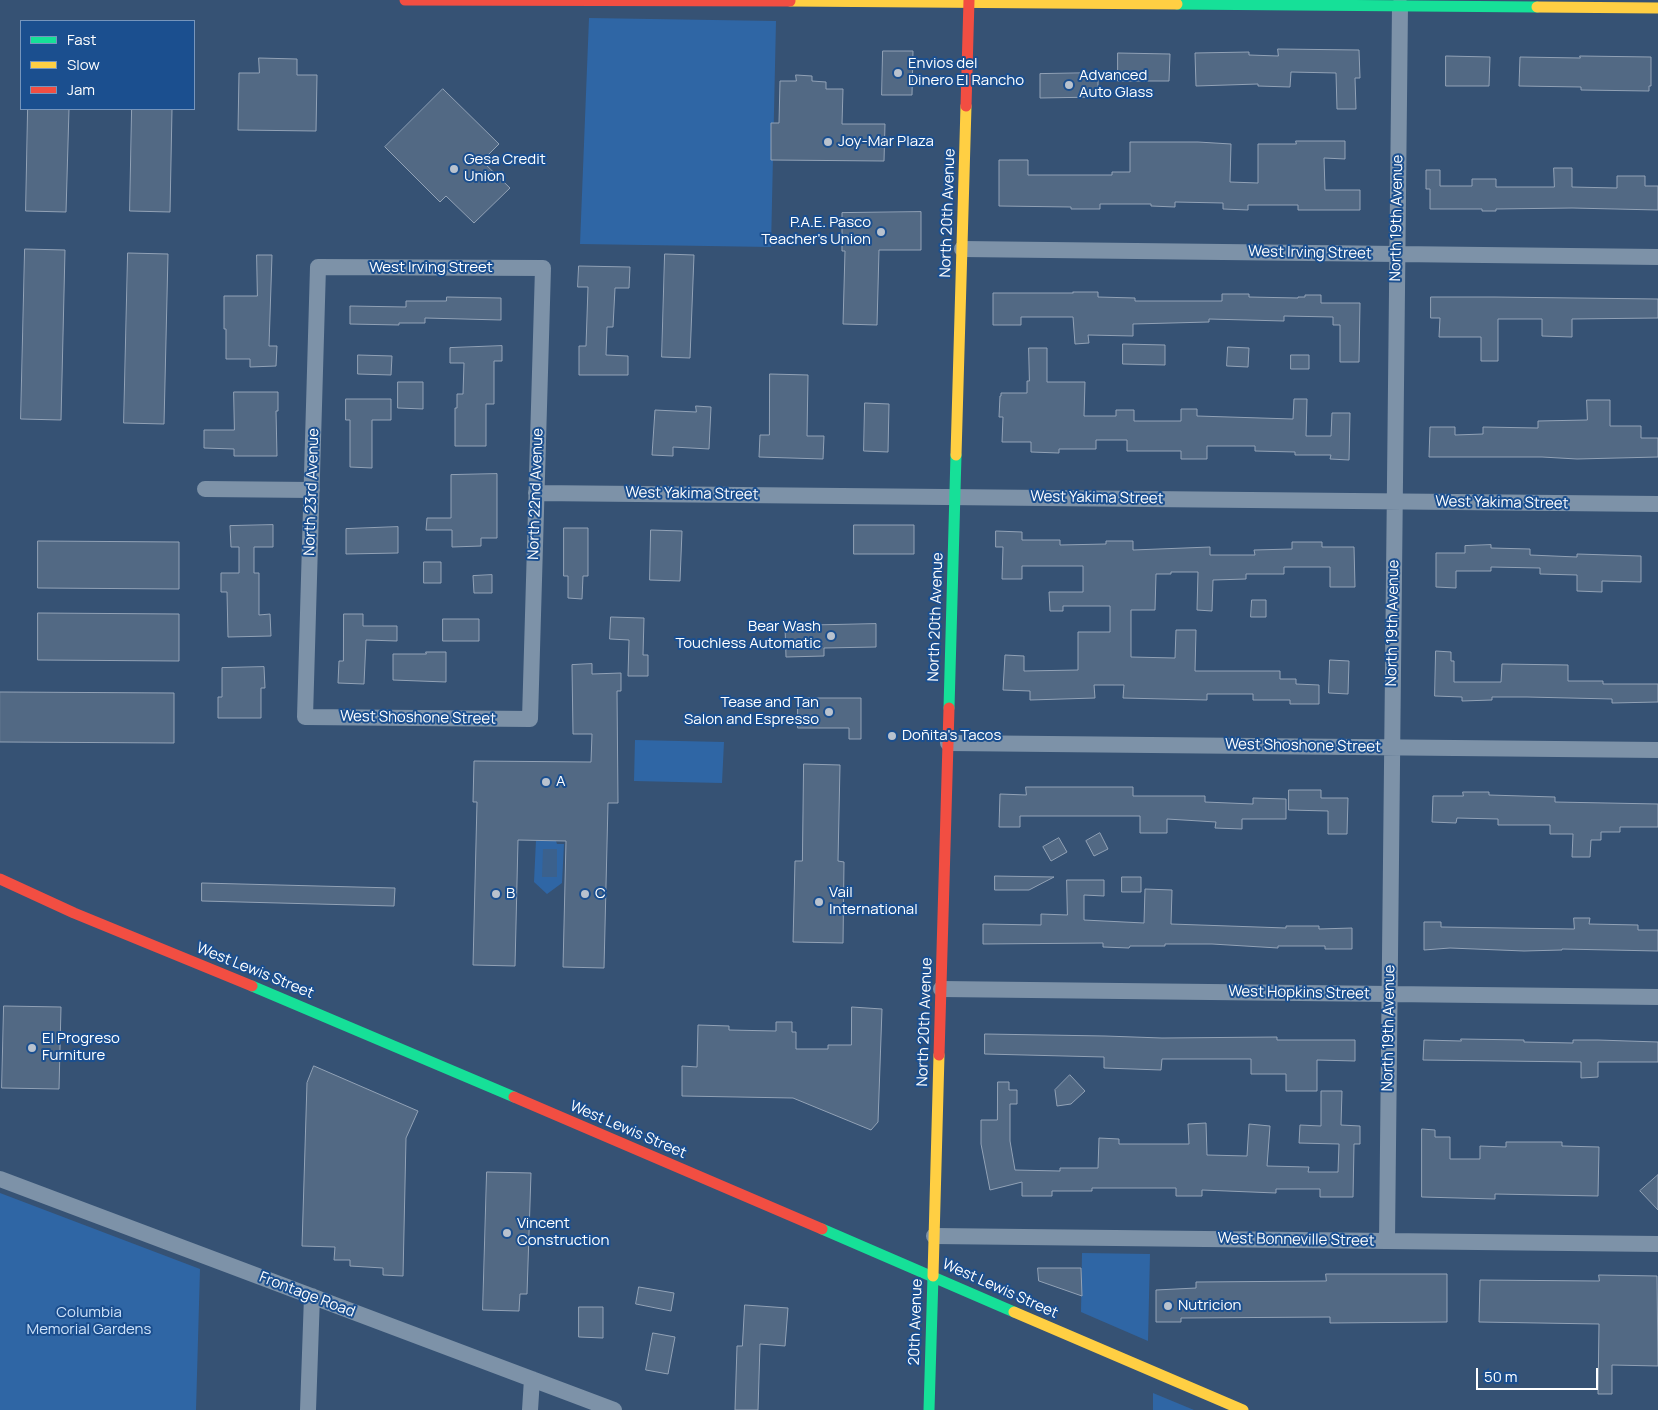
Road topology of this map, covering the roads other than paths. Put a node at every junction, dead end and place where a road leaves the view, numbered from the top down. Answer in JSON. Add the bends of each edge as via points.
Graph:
{"nodes":[{"id":1,"x":405,"y":0,"type":"edge"},
{"id":2,"x":470,"y":0,"type":"edge"},
{"id":3,"x":969,"y":1,"type":"edge"},
{"id":4,"x":1457,"y":3,"type":"edge"},
{"id":5,"x":1400,"y":5,"type":"junction"},
{"id":6,"x":1658,"y":8,"type":"edge"},
{"id":7,"x":962,"y":249,"type":"junction"},
{"id":8,"x":1397,"y":254,"type":"junction"},
{"id":9,"x":1658,"y":257,"type":"edge"},
{"id":10,"x":318,"y":267,"type":"joint"},
{"id":11,"x":543,"y":268,"type":"joint"},
{"id":12,"x":205,"y":489,"type":"dead end"},
{"id":13,"x":312,"y":490,"type":"junction"},
{"id":14,"x":536,"y":493,"type":"junction"},
{"id":15,"x":955,"y":497,"type":"junction"},
{"id":16,"x":1394,"y":501,"type":"junction"},
{"id":17,"x":1658,"y":504,"type":"edge"},
{"id":18,"x":306,"y":717,"type":"joint"},
{"id":19,"x":530,"y":719,"type":"joint"},
{"id":20,"x":948,"y":743,"type":"junction"},
{"id":21,"x":1392,"y":747,"type":"junction"},
{"id":22,"x":1658,"y":750,"type":"edge"},
{"id":23,"x":0,"y":880,"type":"edge"},
{"id":24,"x":941,"y":989,"type":"junction"},
{"id":25,"x":1389,"y":994,"type":"junction"},
{"id":26,"x":1658,"y":997,"type":"edge"},
{"id":27,"x":0,"y":1179,"type":"edge"},
{"id":28,"x":934,"y":1236,"type":"junction"},
{"id":29,"x":1387,"y":1241,"type":"junction"},
{"id":30,"x":1658,"y":1244,"type":"edge"},
{"id":31,"x":933,"y":1276,"type":"junction"},
{"id":32,"x":312,"y":1296,"type":"junction"},
{"id":33,"x":532,"y":1379,"type":"junction"},
{"id":34,"x":308,"y":1410,"type":"edge"},
{"id":35,"x":530,"y":1410,"type":"edge"},
{"id":36,"x":614,"y":1410,"type":"edge"},
{"id":37,"x":929,"y":1410,"type":"edge"},
{"id":38,"x":1243,"y":1410,"type":"edge"}],
"edges":[{"from":1,"to":2,"type":"main road"},
{"from":2,"to":3,"type":"main road"},
{"from":3,"to":5,"type":"main road"},
{"from":3,"to":7,"type":"main road","name":"North 20th Avenue"},
{"from":4,"to":5,"type":"main road"},
{"from":4,"to":6,"type":"main road"},
{"from":5,"to":8,"type":"street","name":"North 19th Avenue"},
{"from":7,"to":8,"type":"street","name":"West Irving Street"},
{"from":7,"to":15,"type":"main road","name":"North 20th Avenue"},
{"from":8,"to":9,"type":"street","name":"West Irving Street"},
{"from":8,"to":16,"type":"street","name":"North 19th Avenue"},
{"from":10,"to":11,"type":"street","name":"West Irving Street"},
{"from":10,"to":13,"type":"street","name":"North 23rd Avenue"},
{"from":11,"to":14,"type":"street","name":"North 22nd Avenue"},
{"from":12,"to":13,"type":"street"},
{"from":13,"to":18,"type":"street","name":"North 23rd Avenue"},
{"from":14,"to":15,"type":"street","name":"West Yakima Street"},
{"from":14,"to":19,"type":"street","name":"North 22nd Avenue"},
{"from":15,"to":16,"type":"street","name":"West Yakima Street"},
{"from":15,"to":20,"type":"main road","name":"North 20th Avenue"},
{"from":16,"to":17,"type":"street","name":"West Yakima Street"},
{"from":16,"to":21,"type":"street","name":"North 19th Avenue"},
{"from":18,"to":19,"type":"street","name":"West Shoshone Street"},
{"from":20,"to":21,"type":"street","name":"West Shoshone Street"},
{"from":20,"to":24,"type":"main road","name":"North 20th Avenue"},
{"from":21,"to":22,"type":"street","name":"West Shoshone Street"},
{"from":21,"to":25,"type":"street","name":"North 19th Avenue"},
{"from":23,"to":31,"type":"main road","name":"West Lewis Street"},
{"from":24,"to":25,"type":"street","name":"West Hopkins Street"},
{"from":24,"to":28,"type":"main road","name":"North 20th Avenue"},
{"from":25,"to":26,"type":"street","name":"West Hopkins Street"},
{"from":25,"to":29,"type":"street","name":"North 19th Avenue"},
{"from":27,"to":32,"type":"street","name":"Frontage Road"},
{"from":28,"to":29,"type":"street","name":"West Bonneville Street"},
{"from":28,"to":31,"type":"main road","name":"20th Avenue"},
{"from":29,"to":30,"type":"street","name":"West Bonneville Street"},
{"from":31,"to":37,"type":"main road","name":"20th Avenue"},
{"from":31,"to":38,"type":"main road","name":"West Lewis Street"},
{"from":32,"to":33,"type":"street","name":"Frontage Road"},
{"from":32,"to":34,"type":"street"},
{"from":33,"to":35,"type":"street"},
{"from":33,"to":36,"type":"street","name":"Frontage Road"}]}
